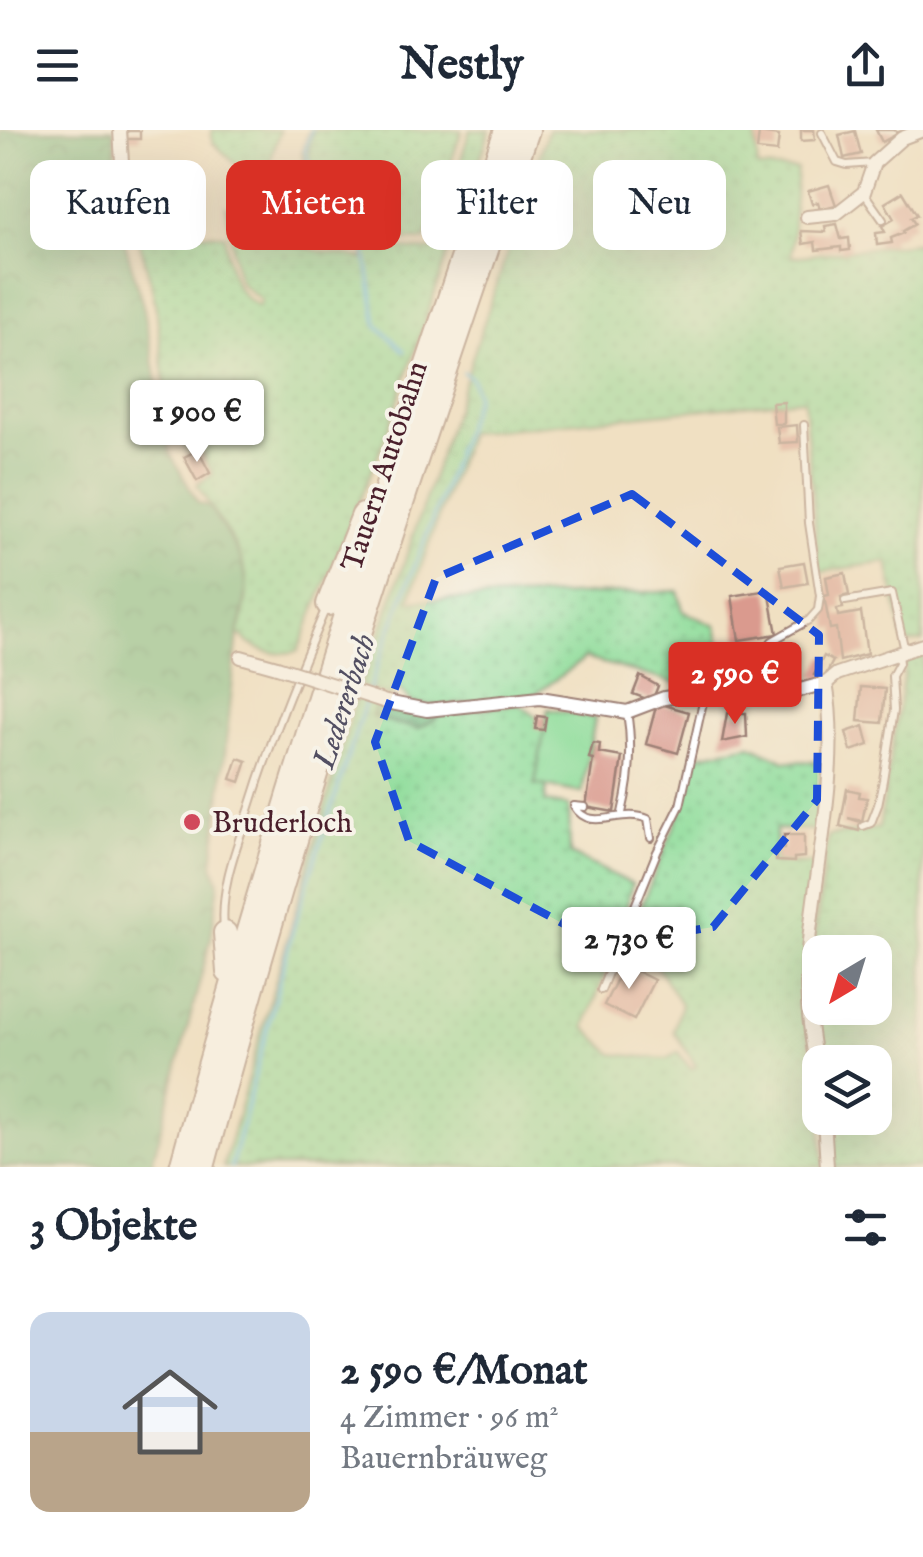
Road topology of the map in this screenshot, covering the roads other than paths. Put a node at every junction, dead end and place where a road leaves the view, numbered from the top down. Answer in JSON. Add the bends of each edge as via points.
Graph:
{"nodes":[{"id":1,"x":120,"y":130,"type":"edge"},
{"id":2,"x":506,"y":130,"type":"edge"},
{"id":3,"x":528,"y":130,"type":"edge"},
{"id":4,"x":922,"y":130,"type":"edge"},
{"id":5,"x":822,"y":133,"type":"dead end"},
{"id":6,"x":122,"y":160,"type":"edge"},
{"id":7,"x":874,"y":163,"type":"junction"},
{"id":8,"x":864,"y":192,"type":"junction"},
{"id":9,"x":807,"y":217,"type":"dead end"},
{"id":10,"x":883,"y":220,"type":"dead end"},
{"id":11,"x":416,"y":398,"type":"junction"},
{"id":12,"x":804,"y":425,"type":"dead end"},
{"id":13,"x":845,"y":601,"type":"dead end"},
{"id":14,"x":328,"y":604,"type":"joint"},
{"id":15,"x":923,"y":645,"type":"edge"},
{"id":16,"x":901,"y":652,"type":"junction"},
{"id":17,"x":241,"y":657,"type":"dead end"},
{"id":18,"x":826,"y":684,"type":"junction"},
{"id":19,"x":760,"y":687,"type":"junction"},
{"id":20,"x":705,"y":693,"type":"junction"},
{"id":21,"x":627,"y":712,"type":"junction"},
{"id":22,"x":585,"y":807,"type":"dead end"},
{"id":23,"x":622,"y":814,"type":"junction"},
{"id":24,"x":863,"y":826,"type":"dead end"},
{"id":25,"x":651,"y":838,"type":"dead end"},
{"id":26,"x":225,"y":933,"type":"joint"},
{"id":27,"x":231,"y":985,"type":"junction"},
{"id":28,"x":601,"y":990,"type":"dead end"},
{"id":29,"x":814,"y":1045,"type":"edge"},
{"id":30,"x":825,"y":1135,"type":"edge"},
{"id":31,"x":182,"y":1167,"type":"edge"},
{"id":32,"x":203,"y":1167,"type":"edge"},
{"id":33,"x":827,"y":1167,"type":"edge"}],
"edges":[{"from":1,"to":6,"type":"street"},
{"from":2,"to":11,"type":"highway","name":"Tauern Autobahn"},
{"from":3,"to":32,"type":"highway","name":"Tauern Autobahn","via":[[346,680]]},
{"from":4,"to":7,"type":"street"},
{"from":5,"to":7,"type":"lane","via":[[837,162]]},
{"from":7,"to":8,"type":"street"},
{"from":8,"to":9,"type":"street","via":[[836,214]]},
{"from":8,"to":10,"type":"lane"},
{"from":11,"to":14,"type":"highway","via":[[394,436]]},
{"from":11,"to":27,"type":"highway","name":"Tauern Autobahn"},
{"from":12,"to":19,"type":"lane","via":[[818,610],[772,640]]},
{"from":13,"to":16,"type":"lane","via":[[892,593]]},
{"from":14,"to":26,"type":"lane","via":[[280,713],[230,868]]},
{"from":15,"to":16,"type":"street"},
{"from":16,"to":18,"type":"street"},
{"from":16,"to":24,"type":"lane","via":[[892,676],[894,710],[878,805]]},
{"from":17,"to":21,"type":"street","bridge":true,"via":[[428,710],[540,698]]},
{"from":18,"to":19,"type":"street"},
{"from":18,"to":29,"type":"street","via":[[828,765],[808,950]]},
{"from":19,"to":20,"type":"street"},
{"from":20,"to":21,"type":"street"},
{"from":20,"to":28,"type":"lane","via":[[680,806]]},
{"from":21,"to":23,"type":"lane","via":[[629,787]]},
{"from":22,"to":23,"type":"lane","via":[[574,806],[588,820]]},
{"from":23,"to":25,"type":"lane","via":[[648,819]]},
{"from":26,"to":27,"type":"highway"},
{"from":27,"to":31,"type":"highway","name":"Tauern Autobahn"},
{"from":30,"to":33,"type":"street"}]}
